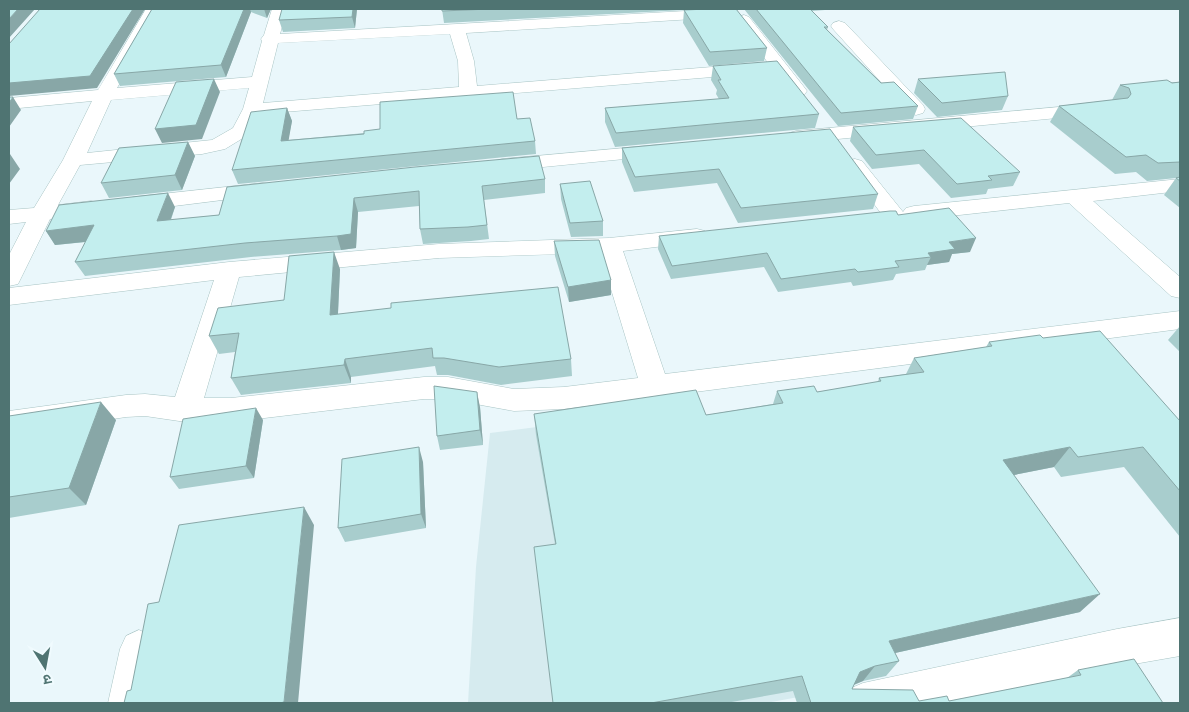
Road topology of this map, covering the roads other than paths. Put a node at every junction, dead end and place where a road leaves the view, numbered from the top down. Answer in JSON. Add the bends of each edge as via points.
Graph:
{"nodes":[{"id":1,"x":153,"y":9,"type":"edge"},
{"id":2,"x":279,"y":9,"type":"edge"},
{"id":3,"x":736,"y":11,"type":"edge"},
{"id":4,"x":554,"y":16,"type":"edge"},
{"id":5,"x":839,"y":26,"type":"dead end"},
{"id":6,"x":457,"y":29,"type":"junction"},
{"id":7,"x":269,"y":39,"type":"junction"},
{"id":8,"x":780,"y":67,"type":"junction"},
{"id":9,"x":259,"y":82,"type":"junction"},
{"id":10,"x":468,"y":91,"type":"junction"},
{"id":11,"x":104,"y":96,"type":"junction"},
{"id":12,"x":9,"y":103,"type":"edge"},
{"id":13,"x":252,"y":109,"type":"junction"},
{"id":14,"x":1110,"y":109,"type":"edge"},
{"id":15,"x":819,"y":119,"type":"junction"},
{"id":16,"x":931,"y":125,"type":"junction"},
{"id":17,"x":781,"y":139,"type":"edge"},
{"id":18,"x":674,"y":149,"type":"edge"},
{"id":19,"x":73,"y":160,"type":"junction"},
{"id":20,"x":487,"y":167,"type":"edge"},
{"id":21,"x":1180,"y":185,"type":"edge"},
{"id":22,"x":284,"y":187,"type":"edge"},
{"id":23,"x":1074,"y":196,"type":"junction"},
{"id":24,"x":42,"y":213,"type":"junction"},
{"id":25,"x":9,"y":217,"type":"edge"},
{"id":26,"x":717,"y":234,"type":"edge"},
{"id":27,"x":609,"y":246,"type":"junction"},
{"id":28,"x":229,"y":270,"type":"junction"},
{"id":29,"x":9,"y":278,"type":"edge"},
{"id":30,"x":1180,"y":290,"type":"edge"},
{"id":31,"x":9,"y":296,"type":"edge"},
{"id":32,"x":1180,"y":320,"type":"edge"},
{"id":33,"x":655,"y":386,"type":"junction"},
{"id":34,"x":186,"y":410,"type":"junction"},
{"id":35,"x":9,"y":423,"type":"edge"},
{"id":36,"x":1180,"y":637,"type":"edge"},
{"id":37,"x":139,"y":649,"type":"edge"},
{"id":38,"x":128,"y":703,"type":"edge"},
{"id":39,"x":863,"y":703,"type":"edge"}],
"edges":[{"from":1,"to":11,"type":"street"},
{"from":2,"to":7,"type":"street"},
{"from":3,"to":4,"type":"street"},
{"from":3,"to":8,"type":"street"},
{"from":4,"to":6,"type":"street"},
{"from":5,"to":16,"type":"street"},
{"from":6,"to":7,"type":"street"},
{"from":6,"to":10,"type":"street","via":[[466,61]]},
{"from":7,"to":9,"type":"street"},
{"from":8,"to":10,"type":"street"},
{"from":8,"to":15,"type":"street"},
{"from":9,"to":11,"type":"street"},
{"from":9,"to":13,"type":"street"},
{"from":10,"to":13,"type":"street"},
{"from":11,"to":12,"type":"street"},
{"from":11,"to":19,"type":"street"},
{"from":13,"to":19,"type":"street","via":[[241,131],[218,145]]},
{"from":14,"to":16,"type":"street"},
{"from":15,"to":16,"type":"street"},
{"from":15,"to":17,"type":"street"},
{"from":15,"to":23,"type":"street","via":[[884,216]]},
{"from":18,"to":20,"type":"street"},
{"from":19,"to":24,"type":"street"},
{"from":21,"to":23,"type":"street"},
{"from":22,"to":24,"type":"street"},
{"from":23,"to":30,"type":"street"},
{"from":24,"to":25,"type":"street"},
{"from":24,"to":29,"type":"street"},
{"from":26,"to":27,"type":"street"},
{"from":27,"to":28,"type":"street","via":[[439,251]]},
{"from":27,"to":33,"type":"street"},
{"from":28,"to":31,"type":"street"},
{"from":28,"to":34,"type":"street"},
{"from":32,"to":33,"type":"street"},
{"from":33,"to":34,"type":"street","via":[[564,398],[514,400],[448,388],[424,388],[231,410]]},
{"from":34,"to":35,"type":"street","via":[[126,406]]},
{"from":36,"to":39,"type":"street"},
{"from":37,"to":38,"type":"street"}]}
